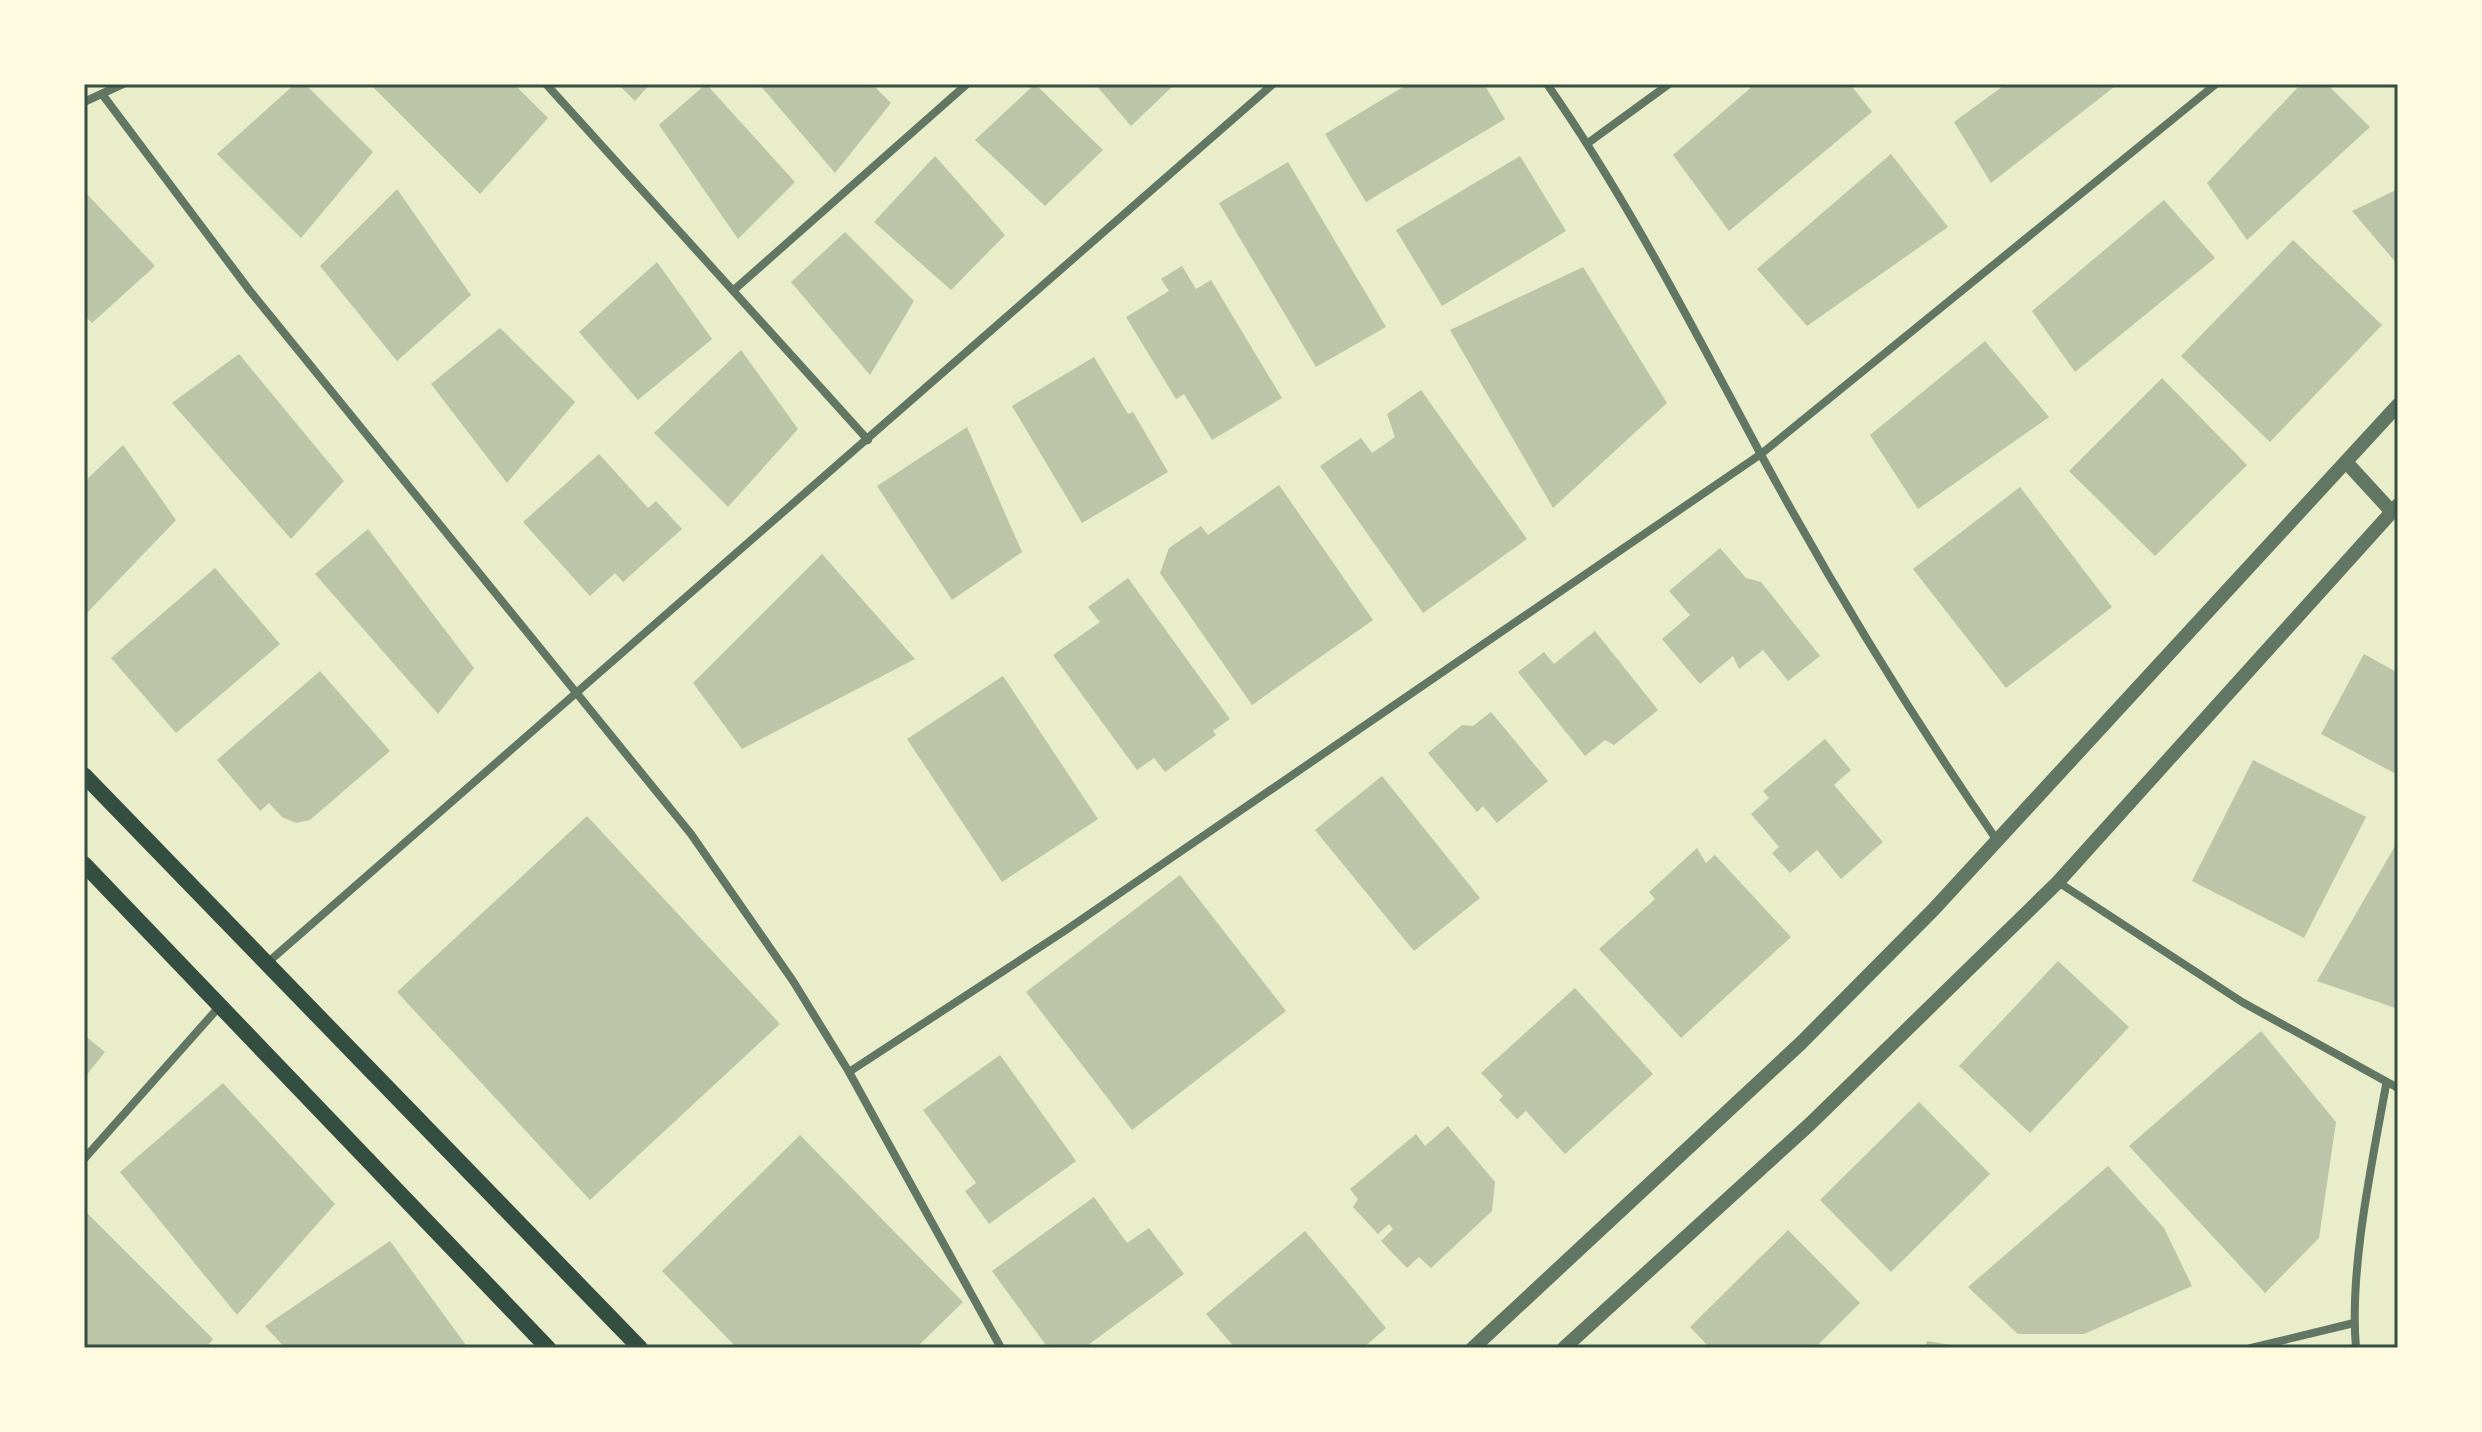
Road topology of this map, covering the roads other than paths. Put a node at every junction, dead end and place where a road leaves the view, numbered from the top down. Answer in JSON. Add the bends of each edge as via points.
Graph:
{"nodes":[{"id":1,"x":123,"y":84,"type":"edge"},
{"id":2,"x":546,"y":84,"type":"edge"},
{"id":3,"x":967,"y":84,"type":"edge"},
{"id":4,"x":1273,"y":84,"type":"edge"},
{"id":5,"x":1547,"y":84,"type":"edge"},
{"id":6,"x":1669,"y":84,"type":"edge"},
{"id":7,"x":2216,"y":84,"type":"edge"},
{"id":8,"x":102,"y":94,"type":"junction"},
{"id":9,"x":84,"y":102,"type":"edge"},
{"id":10,"x":1588,"y":143,"type":"junction"},
{"id":11,"x":735,"y":289,"type":"junction"},
{"id":12,"x":2398,"y":405,"type":"edge"},
{"id":13,"x":868,"y":440,"type":"junction"},
{"id":14,"x":1761,"y":454,"type":"junction"},
{"id":15,"x":2347,"y":463,"type":"junction"},
{"id":16,"x":2395,"y":509,"type":"edge"},
{"id":17,"x":579,"y":693,"type":"junction"},
{"id":18,"x":84,"y":775,"type":"edge"},
{"id":19,"x":1996,"y":839,"type":"junction"},
{"id":20,"x":84,"y":864,"type":"edge"},
{"id":21,"x":2058,"y":882,"type":"junction"},
{"id":22,"x":266,"y":964,"type":"junction"},
{"id":23,"x":219,"y":1007,"type":"junction"},
{"id":24,"x":849,"y":1072,"type":"junction"},
{"id":25,"x":2386,"y":1085,"type":"junction"},
{"id":26,"x":2398,"y":1088,"type":"edge"},
{"id":27,"x":84,"y":1159,"type":"edge"},
{"id":28,"x":2354,"y":1323,"type":"junction"},
{"id":29,"x":548,"y":1348,"type":"edge"},
{"id":30,"x":640,"y":1348,"type":"edge"},
{"id":31,"x":1001,"y":1348,"type":"edge"},
{"id":32,"x":1473,"y":1348,"type":"edge"},
{"id":33,"x":1564,"y":1348,"type":"edge"},
{"id":34,"x":2251,"y":1348,"type":"edge"},
{"id":35,"x":2356,"y":1348,"type":"edge"}],
"edges":[{"from":1,"to":8,"type":"street"},
{"from":2,"to":11,"type":"street"},
{"from":3,"to":11,"type":"street"},
{"from":4,"to":13,"type":"street"},
{"from":5,"to":10,"type":"street"},
{"from":6,"to":10,"type":"street"},
{"from":7,"to":14,"type":"street"},
{"from":8,"to":9,"type":"street"},
{"from":8,"to":17,"type":"street","via":[[250,291]]},
{"from":10,"to":14,"type":"street"},
{"from":11,"to":13,"type":"street"},
{"from":12,"to":15,"type":"street"},
{"from":13,"to":17,"type":"street"},
{"from":14,"to":19,"type":"street","via":[[1920,729]]},
{"from":14,"to":24,"type":"street","via":[[1066,930]]},
{"from":15,"to":16,"type":"street"},
{"from":15,"to":19,"type":"street"},
{"from":16,"to":21,"type":"street"},
{"from":17,"to":22,"type":"street"},
{"from":17,"to":24,"type":"street","via":[[691,834]]},
{"from":18,"to":22,"type":"main road"},
{"from":19,"to":32,"type":"street","via":[[1801,1043]]},
{"from":20,"to":23,"type":"main road"},
{"from":21,"to":25,"type":"street","via":[[2242,1002]]},
{"from":21,"to":33,"type":"street","via":[[1810,1124]]},
{"from":22,"to":30,"type":"main road"},
{"from":23,"to":27,"type":"street"},
{"from":23,"to":29,"type":"main road"},
{"from":24,"to":31,"type":"street"},
{"from":25,"to":26,"type":"street"},
{"from":25,"to":28,"type":"street","via":[[2368,1187]]},
{"from":28,"to":34,"type":"street"},
{"from":28,"to":35,"type":"street"}]}
